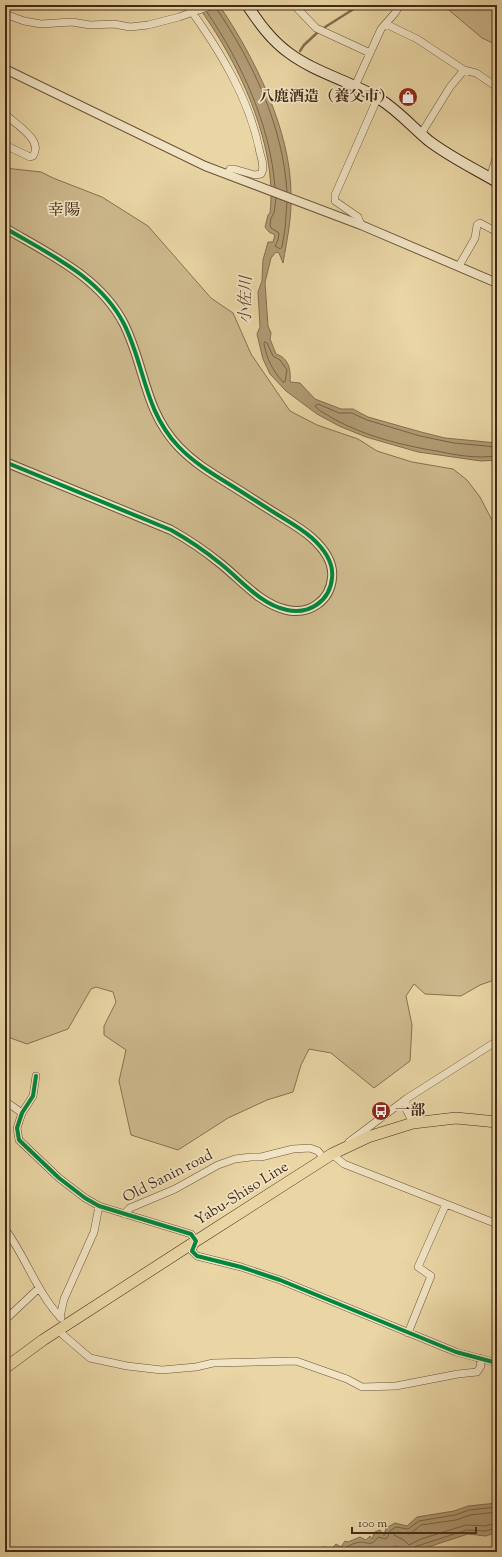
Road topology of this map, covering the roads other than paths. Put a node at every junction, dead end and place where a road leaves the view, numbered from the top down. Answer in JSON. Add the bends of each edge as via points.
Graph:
{"nodes":[{"id":1,"x":187,"y":5,"type":"edge"},
{"id":2,"x":213,"y":5,"type":"edge"},
{"id":3,"x":247,"y":5,"type":"edge"},
{"id":4,"x":294,"y":5,"type":"edge"},
{"id":5,"x":400,"y":5,"type":"edge"},
{"id":6,"x":193,"y":12,"type":"junction"},
{"id":7,"x":5,"y":14,"type":"edge"},
{"id":8,"x":386,"y":24,"type":"junction"},
{"id":9,"x":370,"y":53,"type":"junction"},
{"id":10,"x":5,"y":69,"type":"edge"},
{"id":11,"x":464,"y":70,"type":"junction"},
{"id":12,"x":355,"y":86,"type":"junction"},
{"id":13,"x":497,"y":87,"type":"edge"},
{"id":14,"x":378,"y":97,"type":"junction"},
{"id":15,"x":5,"y":114,"type":"edge"},
{"id":16,"x":421,"y":134,"type":"junction"},
{"id":17,"x":5,"y":145,"type":"edge"},
{"id":18,"x":497,"y":155,"type":"edge"},
{"id":19,"x":228,"y":174,"type":"junction"},
{"id":20,"x":494,"y":177,"type":"edge"},
{"id":21,"x":361,"y":225,"type":"junction"},
{"id":22,"x":5,"y":228,"type":"edge"},
{"id":23,"x":497,"y":232,"type":"edge"},
{"id":24,"x":459,"y":266,"type":"junction"},
{"id":25,"x":497,"y":283,"type":"edge"},
{"id":26,"x":5,"y":462,"type":"edge"},
{"id":27,"x":497,"y":1041,"type":"edge"},
{"id":28,"x":36,"y":1076,"type":"dead end"},
{"id":29,"x":406,"y":1099,"type":"junction"},
{"id":30,"x":5,"y":1101,"type":"edge"},
{"id":31,"x":22,"y":1113,"type":"junction"},
{"id":32,"x":497,"y":1122,"type":"edge"},
{"id":33,"x":413,"y":1123,"type":"junction"},
{"id":34,"x":328,"y":1157,"type":"junction"},
{"id":35,"x":446,"y":1204,"type":"junction"},
{"id":36,"x":99,"y":1206,"type":"junction"},
{"id":37,"x":124,"y":1214,"type":"junction"},
{"id":38,"x":497,"y":1224,"type":"edge"},
{"id":39,"x":5,"y":1229,"type":"edge"},
{"id":40,"x":196,"y":1240,"type":"junction"},
{"id":41,"x":39,"y":1288,"type":"junction"},
{"id":42,"x":5,"y":1320,"type":"edge"},
{"id":43,"x":62,"y":1323,"type":"junction"},
{"id":44,"x":408,"y":1333,"type":"junction"},
{"id":45,"x":479,"y":1358,"type":"junction"},
{"id":46,"x":497,"y":1364,"type":"edge"},
{"id":47,"x":5,"y":1368,"type":"edge"}],
"edges":[{"from":1,"to":6,"type":"street"},
{"from":2,"to":6,"type":"street"},
{"from":3,"to":12,"type":"main road","via":[[259,23],[288,53]]},
{"from":4,"to":9,"type":"street","via":[[316,28]]},
{"from":5,"to":8,"type":"street"},
{"from":6,"to":7,"type":"street","via":[[130,27],[72,22],[41,24]]},
{"from":6,"to":19,"type":"street","via":[[218,49],[236,83],[258,140],[262,174],[255,175],[234,169],[230,169]]},
{"from":8,"to":9,"type":"street"},
{"from":8,"to":11,"type":"street","via":[[417,39]]},
{"from":9,"to":12,"type":"street"},
{"from":10,"to":19,"type":"street","via":[[205,166]]},
{"from":11,"to":13,"type":"street","via":[[476,73]]},
{"from":11,"to":16,"type":"street","via":[[450,87]]},
{"from":12,"to":14,"type":"main road"},
{"from":14,"to":16,"type":"main road"},
{"from":14,"to":21,"type":"street","via":[[335,195],[335,201],[358,217]]},
{"from":15,"to":17,"type":"street","via":[[33,138],[36,152],[30,157]]},
{"from":16,"to":20,"type":"main road","via":[[442,149]]},
{"from":18,"to":20,"type":"street"},
{"from":19,"to":21,"type":"street"},
{"from":21,"to":24,"type":"street"},
{"from":22,"to":26,"type":"street","via":[[72,268],[99,290],[124,324],[154,410],[170,437],[198,464],[315,541],[327,556],[331,567],[329,588],[318,605],[298,611],[286,610],[262,599],[203,550],[171,530]]},
{"from":23,"to":24,"type":"street","via":[[477,225],[475,238]]},
{"from":24,"to":25,"type":"street"},
{"from":27,"to":29,"type":"street"},
{"from":28,"to":31,"type":"street","via":[[33,1096]]},
{"from":29,"to":33,"type":"street","via":[[406,1109]]},
{"from":29,"to":34,"type":"street"},
{"from":30,"to":31,"type":"street"},
{"from":31,"to":36,"type":"street","name":"Old Sanin road","via":[[17,1128],[19,1140],[59,1178]]},
{"from":32,"to":33,"type":"main road","name":"Yabu-Shiso Line","via":[[456,1118]]},
{"from":33,"to":34,"type":"main road","name":"Yabu-Shiso Line","via":[[368,1137]]},
{"from":34,"to":35,"type":"street","name":"Old Sanin road"},
{"from":34,"to":37,"type":"street","name":"Old Sanin road","via":[[310,1148],[235,1159],[130,1208]]},
{"from":34,"to":40,"type":"main road","name":"Yabu-Shiso Line"},
{"from":35,"to":38,"type":"street","name":"Old Sanin road"},
{"from":35,"to":44,"type":"street","via":[[418,1267],[431,1276]]},
{"from":36,"to":37,"type":"street","name":"Old Sanin road"},
{"from":36,"to":43,"type":"street","via":[[94,1232],[64,1299]]},
{"from":37,"to":40,"type":"street","via":[[191,1234]]},
{"from":39,"to":41,"type":"street","via":[[17,1245]]},
{"from":40,"to":43,"type":"main road","name":"Yabu-Shiso Line"},
{"from":40,"to":44,"type":"street","via":[[192,1251],[197,1256],[280,1280]]},
{"from":41,"to":42,"type":"street"},
{"from":41,"to":43,"type":"street"},
{"from":43,"to":45,"type":"street","via":[[62,1334],[90,1358],[127,1366],[162,1370],[213,1363],[296,1360],[362,1387],[396,1386],[477,1372],[482,1366]]},
{"from":43,"to":47,"type":"main road","name":"Yabu-Shiso Line"},
{"from":44,"to":45,"type":"street"},
{"from":45,"to":46,"type":"street"}]}
